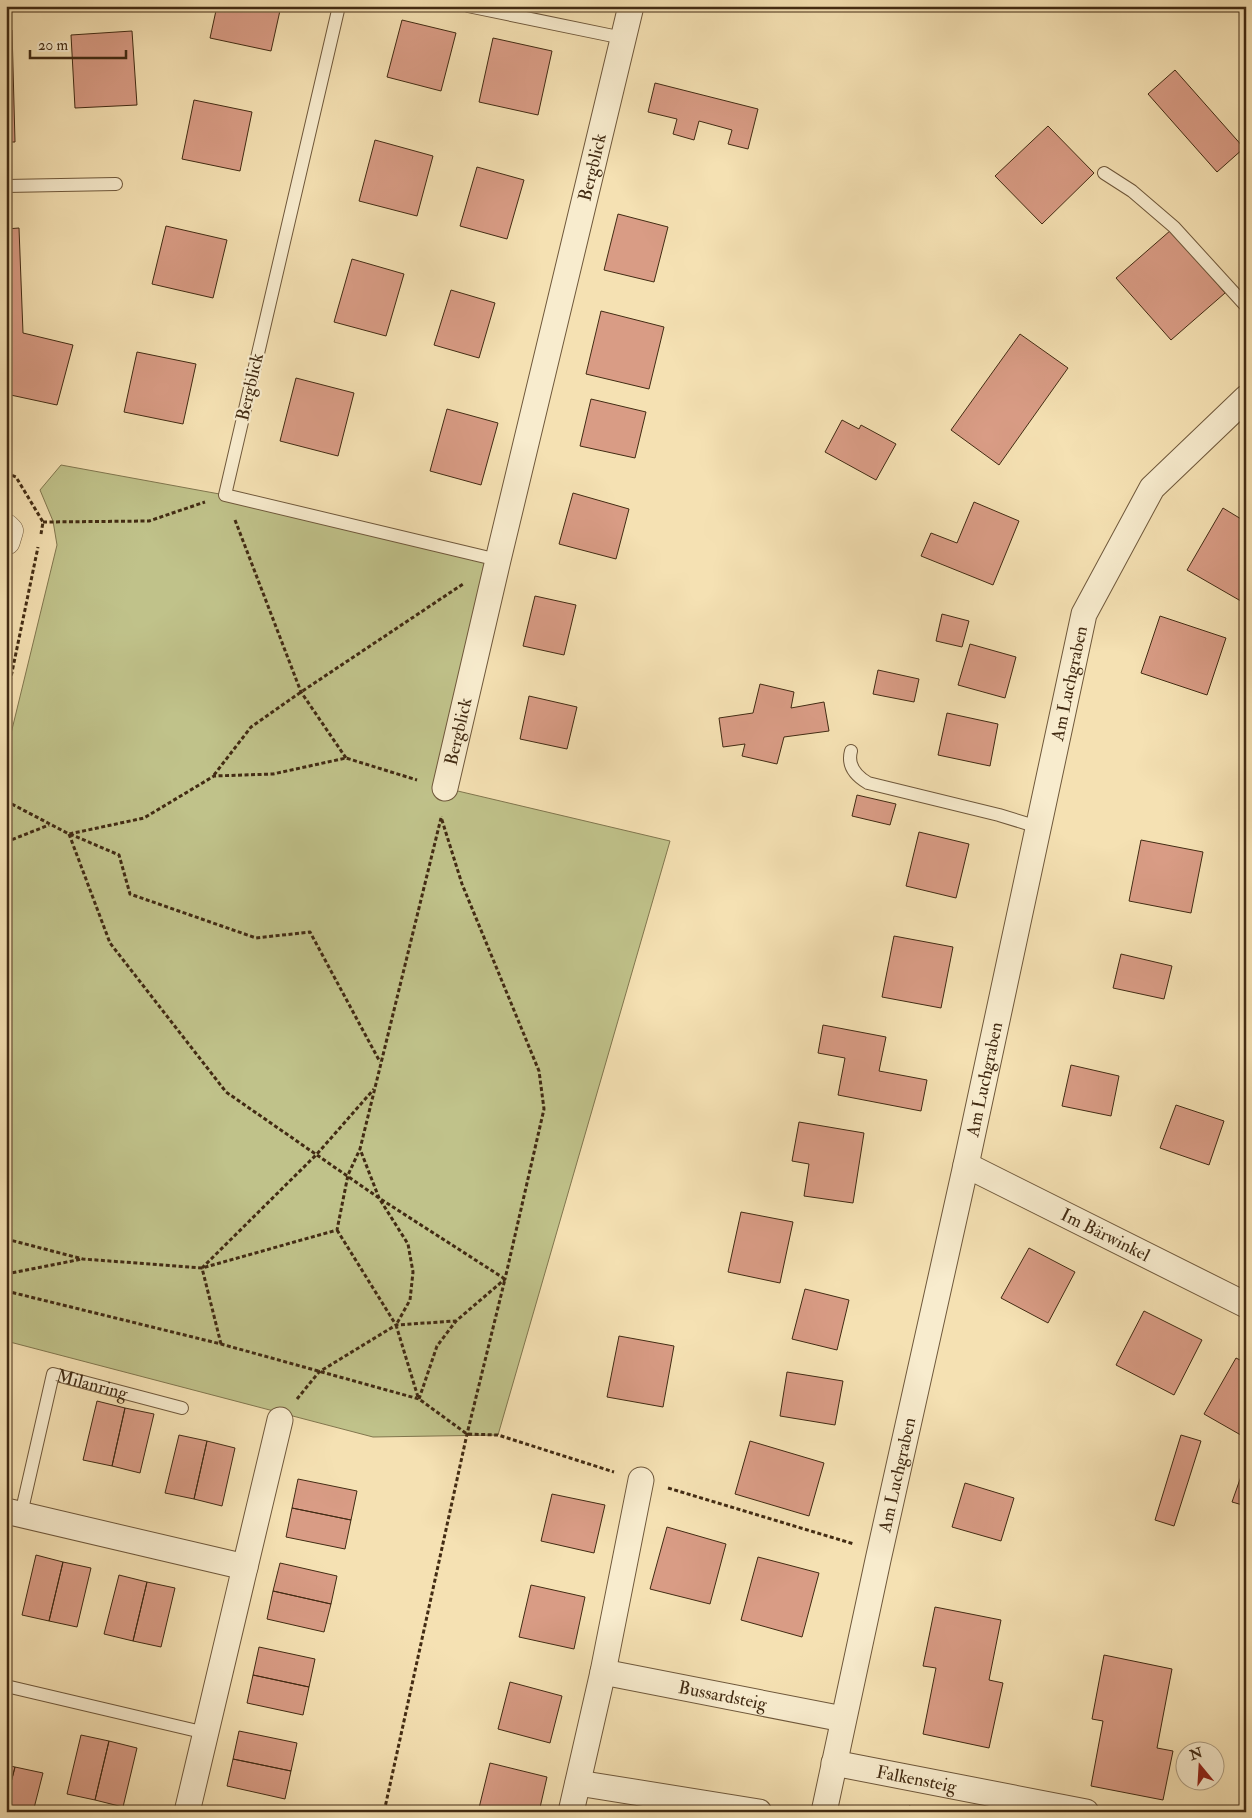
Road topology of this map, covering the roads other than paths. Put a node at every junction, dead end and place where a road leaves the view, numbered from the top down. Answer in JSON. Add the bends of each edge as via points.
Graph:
{"nodes":[{"id":1,"x":339,"y":6,"type":"edge"},
{"id":2,"x":468,"y":6,"type":"edge"},
{"id":3,"x":631,"y":6,"type":"edge"},
{"id":4,"x":623,"y":38,"type":"junction"},
{"id":5,"x":1104,"y":174,"type":"dead end"},
{"id":6,"x":116,"y":184,"type":"dead end"},
{"id":7,"x":6,"y":186,"type":"edge"},
{"id":8,"x":1246,"y":306,"type":"edge"},
{"id":9,"x":1246,"y":398,"type":"edge"},
{"id":10,"x":6,"y":528,"type":"edge"},
{"id":11,"x":6,"y":541,"type":"edge"},
{"id":12,"x":498,"y":560,"type":"junction"},
{"id":13,"x":851,"y":751,"type":"dead end"},
{"id":14,"x":445,"y":788,"type":"road end"},
{"id":15,"x":1038,"y":827,"type":"junction"},
{"id":16,"x":966,"y":1165,"type":"junction"},
{"id":17,"x":1246,"y":1305,"type":"edge"},
{"id":18,"x":182,"y":1408,"type":"dead end"},
{"id":19,"x":280,"y":1420,"type":"road end"},
{"id":20,"x":642,"y":1480,"type":"road end"},
{"id":21,"x":14,"y":1513,"type":"edge"},
{"id":22,"x":245,"y":1567,"type":"junction"},
{"id":23,"x":603,"y":1672,"type":"junction"},
{"id":24,"x":6,"y":1686,"type":"edge"},
{"id":25,"x":844,"y":1719,"type":"junction"},
{"id":26,"x":206,"y":1733,"type":"junction"},
{"id":27,"x":834,"y":1763,"type":"junction"},
{"id":28,"x":578,"y":1783,"type":"junction"},
{"id":29,"x":187,"y":1812,"type":"edge"},
{"id":30,"x":571,"y":1812,"type":"edge"},
{"id":31,"x":760,"y":1812,"type":"edge"},
{"id":32,"x":824,"y":1812,"type":"edge"},
{"id":33,"x":1086,"y":1812,"type":"edge"}],
"edges":[{"from":1,"to":12,"type":"lane","name":"Bergblick","via":[[225,495]]},
{"from":2,"to":4,"type":"lane"},
{"from":3,"to":4,"type":"street","name":"Bergblick"},
{"from":4,"to":12,"type":"street","name":"Bergblick"},
{"from":5,"to":8,"type":"lane","via":[[1132,192],[1174,227]]},
{"from":6,"to":7,"type":"lane"},
{"from":9,"to":15,"type":"street","name":"Am Luchgraben","via":[[1152,488],[1084,614]]},
{"from":10,"to":11,"type":"street","via":[[9,531]]},
{"from":12,"to":14,"type":"street","name":"Bergblick"},
{"from":13,"to":15,"type":"lane","via":[[850,765],[860,779],[868,783]]},
{"from":15,"to":16,"type":"street","name":"Am Luchgraben"},
{"from":16,"to":17,"type":"street","name":"Im Bärwinkel"},
{"from":16,"to":25,"type":"street","name":"Am Luchgraben"},
{"from":18,"to":21,"type":"lane","name":"Milanring","via":[[53,1374]]},
{"from":19,"to":22,"type":"street"},
{"from":20,"to":23,"type":"street"},
{"from":21,"to":22,"type":"street","name":"Milanring"},
{"from":22,"to":26,"type":"street"},
{"from":23,"to":25,"type":"street","name":"Bussardsteig"},
{"from":23,"to":28,"type":"street"},
{"from":24,"to":26,"type":"lane"},
{"from":25,"to":27,"type":"street","name":"Am Luchgraben"},
{"from":26,"to":29,"type":"street"},
{"from":27,"to":32,"type":"street","name":"Am Luchgraben"},
{"from":27,"to":33,"type":"street","name":"Falkensteig"},
{"from":28,"to":30,"type":"street"},
{"from":28,"to":31,"type":"street"}]}
